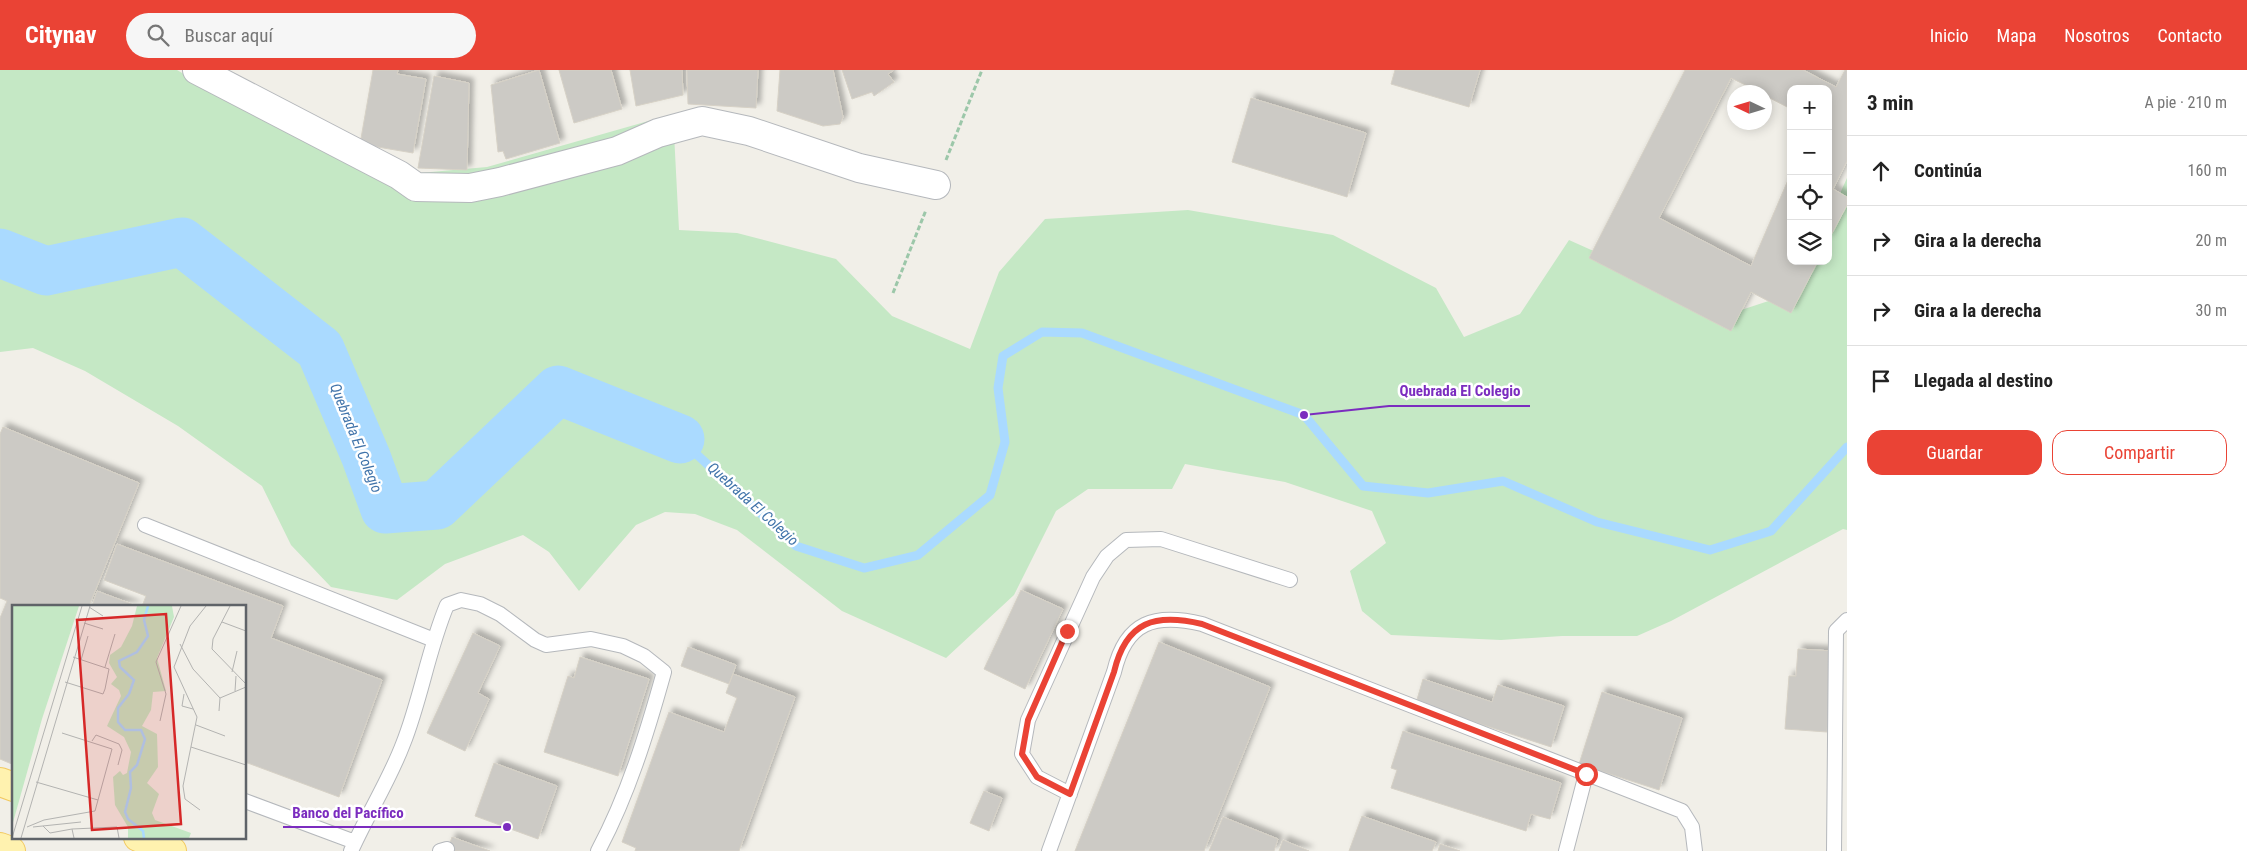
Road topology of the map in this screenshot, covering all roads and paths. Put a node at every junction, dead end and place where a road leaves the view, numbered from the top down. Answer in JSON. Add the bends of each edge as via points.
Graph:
{"nodes":[{"id":1,"x":198,"y":70,"type":"edge"},
{"id":2,"x":936,"y":185,"type":"dead end"},
{"id":3,"x":145,"y":525,"type":"dead end"},
{"id":4,"x":1290,"y":580,"type":"dead end"},
{"id":5,"x":1847,"y":620,"type":"edge"},
{"id":6,"x":434,"y":640,"type":"junction"},
{"id":7,"x":1586,"y":774,"type":"junction"},
{"id":8,"x":0,"y":782,"type":"edge"},
{"id":9,"x":12,"y":787,"type":"edge"},
{"id":10,"x":1070,"y":794,"type":"junction"},
{"id":11,"x":246,"y":801,"type":"edge"},
{"id":12,"x":140,"y":838,"type":"edge"},
{"id":13,"x":0,"y":847,"type":"edge"},
{"id":14,"x":353,"y":847,"type":"edge"},
{"id":15,"x":11,"y":851,"type":"edge"},
{"id":16,"x":172,"y":851,"type":"edge"},
{"id":17,"x":598,"y":851,"type":"edge"},
{"id":18,"x":1049,"y":851,"type":"edge"},
{"id":19,"x":1566,"y":851,"type":"edge"},
{"id":20,"x":1696,"y":851,"type":"edge"},
{"id":21,"x":1834,"y":851,"type":"edge"}],
"edges":[{"from":1,"to":2,"type":"street","via":[[399,175],[416,187],[470,188],[500,182],[617,151],[658,133],[702,121],[749,131],[859,168]]},
{"from":3,"to":6,"type":"lane"},
{"from":4,"to":10,"type":"lane","via":[[1161,539],[1126,540],[1107,556],[1093,577],[1028,720],[1022,754],[1037,777]]},
{"from":5,"to":21,"type":"lane","via":[[1836,631]]},
{"from":6,"to":14,"type":"lane","via":[[402,746]]},
{"from":6,"to":17,"type":"lane","via":[[447,605],[461,600],[480,604],[500,614],[546,645],[591,639],[623,646],[644,656],[664,672],[616,818]]},
{"from":7,"to":10,"type":"lane","via":[[1202,624],[1178,618],[1151,621],[1140,627],[1119,651]]},
{"from":7,"to":19,"type":"lane"},
{"from":7,"to":20,"type":"lane","via":[[1682,811],[1692,827]]},
{"from":8,"to":9,"type":"main road"},
{"from":10,"to":18,"type":"lane"},
{"from":11,"to":14,"type":"lane"},
{"from":12,"to":16,"type":"main road"},
{"from":13,"to":15,"type":"main road"}]}
